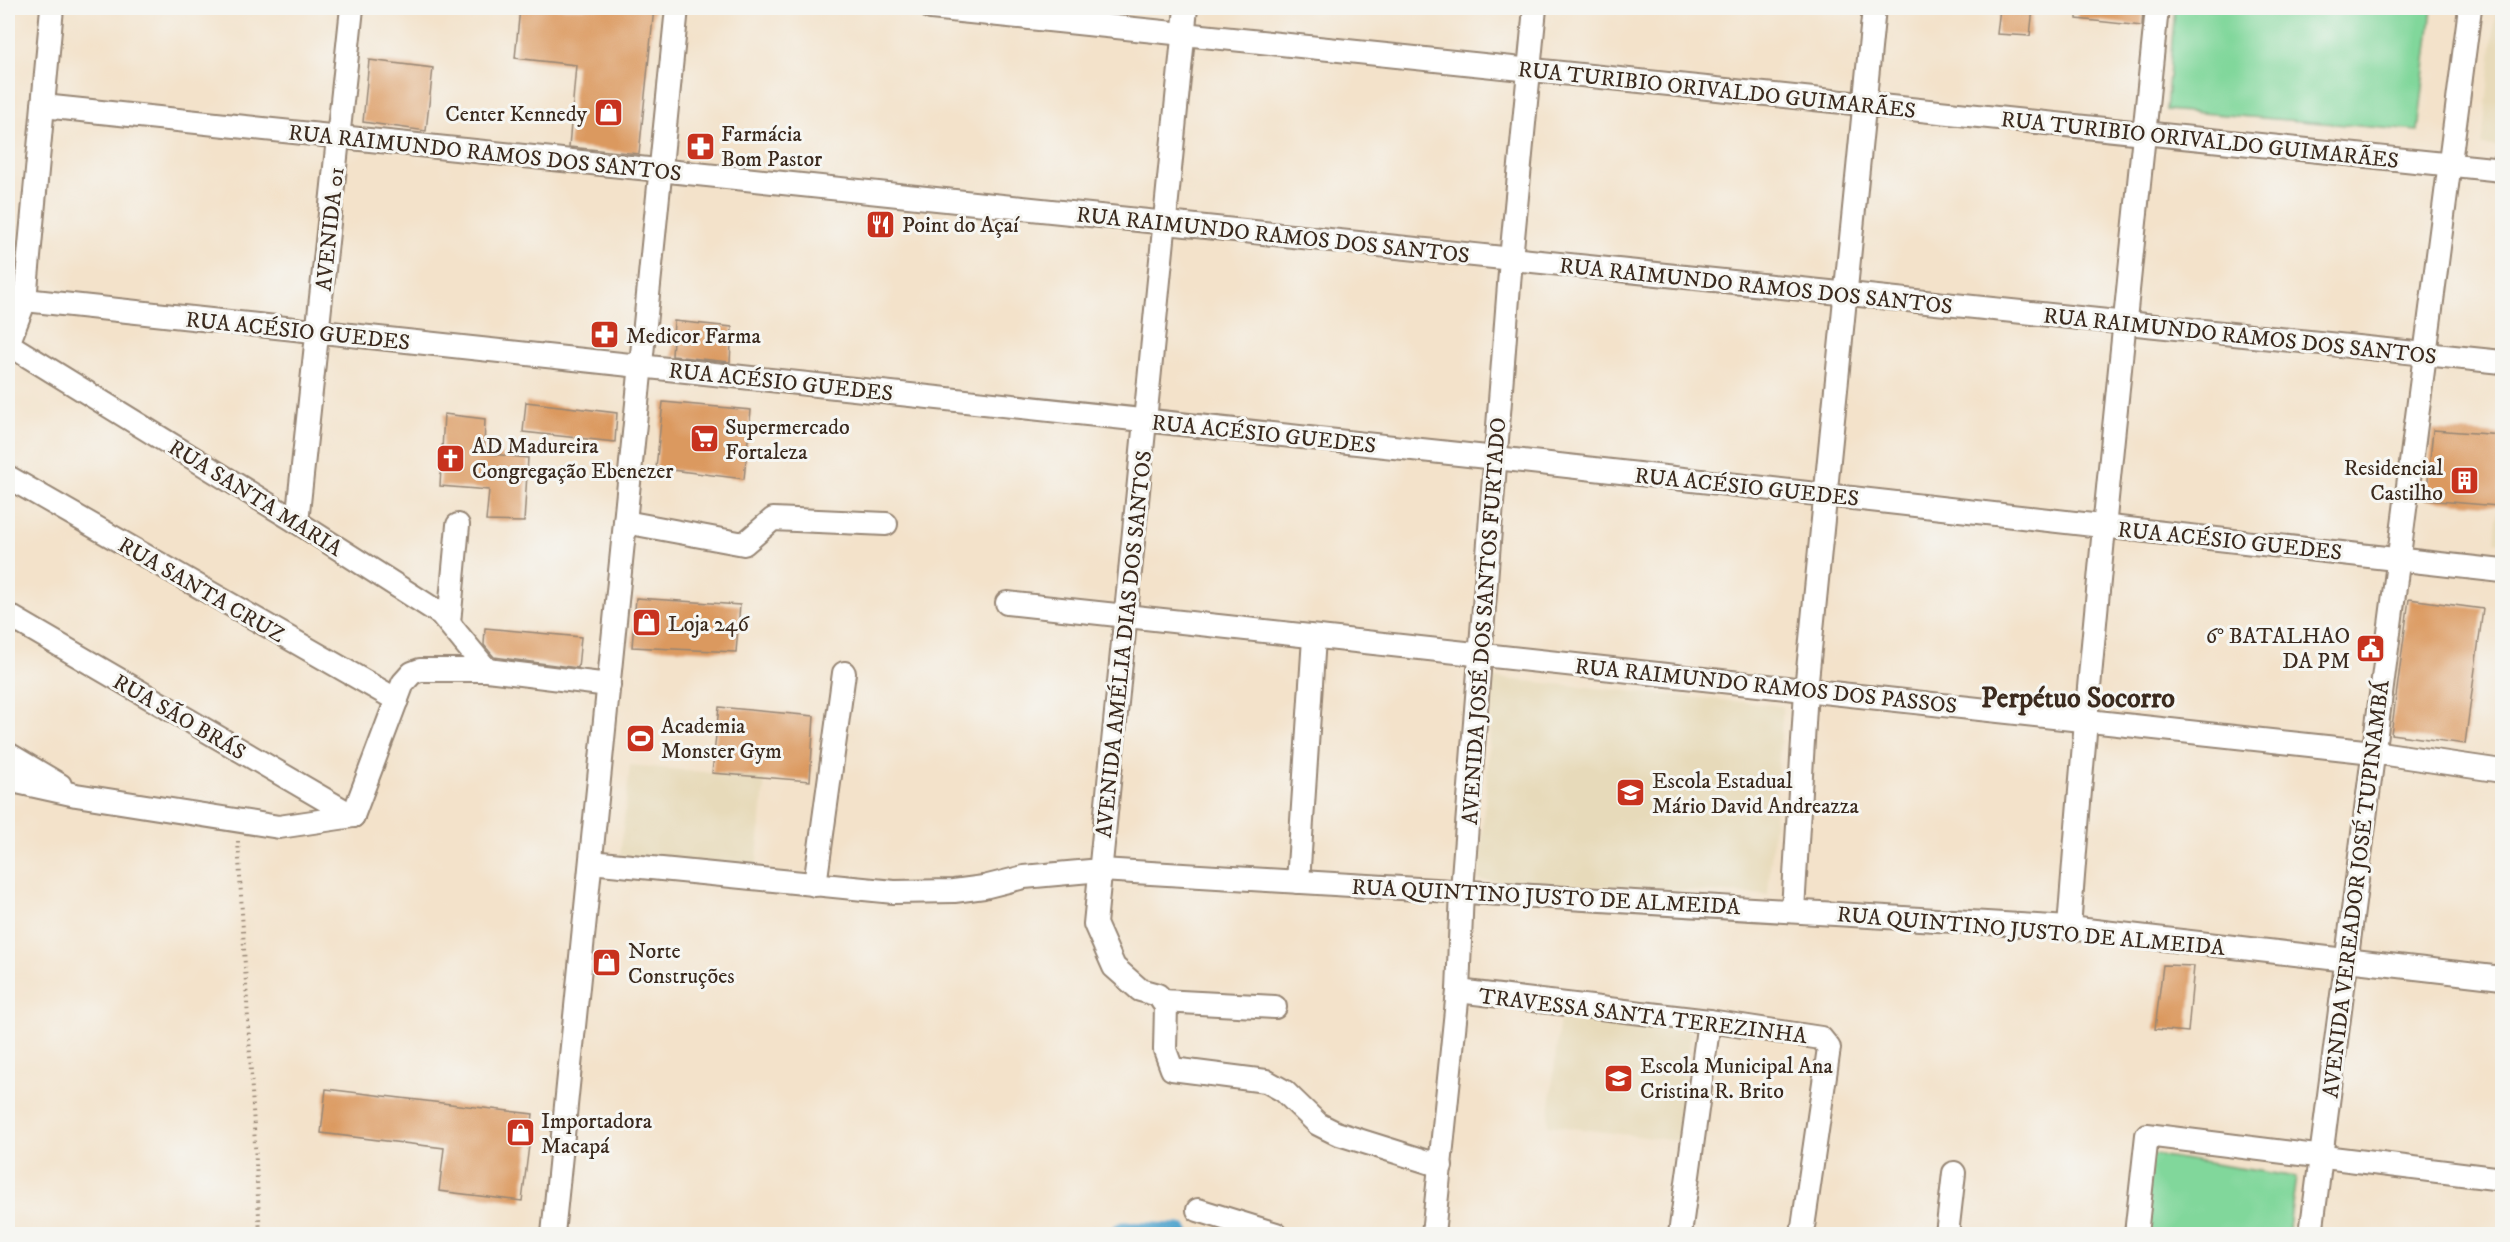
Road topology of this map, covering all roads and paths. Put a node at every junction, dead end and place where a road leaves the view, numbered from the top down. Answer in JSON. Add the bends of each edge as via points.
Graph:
{"nodes":[{"id":1,"x":52,"y":8,"type":"edge"},
{"id":2,"x":352,"y":8,"type":"edge"},
{"id":3,"x":677,"y":8,"type":"edge"},
{"id":4,"x":931,"y":8,"type":"edge"},
{"id":5,"x":1186,"y":8,"type":"edge"},
{"id":6,"x":1535,"y":8,"type":"edge"},
{"id":7,"x":1874,"y":8,"type":"edge"},
{"id":8,"x":2157,"y":8,"type":"edge"},
{"id":9,"x":2470,"y":8,"type":"edge"},
{"id":10,"x":1183,"y":33,"type":"junction"},
{"id":11,"x":1529,"y":69,"type":"junction"},
{"id":12,"x":1864,"y":104,"type":"junction"},
{"id":13,"x":43,"y":106,"type":"junction"},
{"id":14,"x":2145,"y":133,"type":"junction"},
{"id":15,"x":338,"y":137,"type":"junction"},
{"id":16,"x":2450,"y":164,"type":"junction"},
{"id":17,"x":2502,"y":170,"type":"edge"},
{"id":18,"x":661,"y":171,"type":"junction"},
{"id":19,"x":1165,"y":223,"type":"junction"},
{"id":20,"x":1511,"y":259,"type":"junction"},
{"id":21,"x":1846,"y":294,"type":"junction"},
{"id":22,"x":25,"y":300,"type":"junction"},
{"id":23,"x":2123,"y":323,"type":"junction"},
{"id":24,"x":318,"y":332,"type":"junction"},
{"id":25,"x":8,"y":344,"type":"edge"},
{"id":26,"x":2425,"y":354,"type":"junction"},
{"id":27,"x":2502,"y":362,"type":"edge"},
{"id":28,"x":641,"y":366,"type":"junction"},
{"id":29,"x":1146,"y":420,"type":"junction"},
{"id":30,"x":1496,"y":458,"type":"junction"},
{"id":31,"x":8,"y":477,"type":"edge"},
{"id":32,"x":1826,"y":495,"type":"junction"},
{"id":33,"x":297,"y":522,"type":"junction"},
{"id":34,"x":625,"y":522,"type":"junction"},
{"id":35,"x":886,"y":524,"type":"dead end"},
{"id":36,"x":458,"y":525,"type":"dead end"},
{"id":37,"x":2103,"y":526,"type":"junction"},
{"id":38,"x":2398,"y":560,"type":"junction"},
{"id":39,"x":2502,"y":571,"type":"edge"},
{"id":40,"x":1007,"y":603,"type":"dead end"},
{"id":41,"x":8,"y":615,"type":"edge"},
{"id":42,"x":1125,"y":617,"type":"junction"},
{"id":43,"x":449,"y":623,"type":"junction"},
{"id":44,"x":1314,"y":638,"type":"junction"},
{"id":45,"x":1480,"y":653,"type":"junction"},
{"id":46,"x":487,"y":670,"type":"junction"},
{"id":47,"x":844,"y":673,"type":"dead end"},
{"id":48,"x":609,"y":685,"type":"junction"},
{"id":49,"x":1806,"y":690,"type":"junction"},
{"id":50,"x":397,"y":700,"type":"junction"},
{"id":51,"x":2085,"y":720,"type":"junction"},
{"id":52,"x":2373,"y":752,"type":"junction"},
{"id":53,"x":8,"y":754,"type":"edge"},
{"id":54,"x":2502,"y":771,"type":"edge"},
{"id":55,"x":8,"y":780,"type":"edge"},
{"id":56,"x":76,"y":795,"type":"junction"},
{"id":57,"x":353,"y":816,"type":"junction"},
{"id":58,"x":236,"y":819,"type":"junction"},
{"id":59,"x":591,"y":862,"type":"junction"},
{"id":60,"x":1101,"y":870,"type":"junction"},
{"id":61,"x":1298,"y":882,"type":"junction"},
{"id":62,"x":815,"y":885,"type":"junction"},
{"id":63,"x":1462,"y":890,"type":"junction"},
{"id":64,"x":1793,"y":910,"type":"junction"},
{"id":65,"x":2069,"y":928,"type":"junction"},
{"id":66,"x":2346,"y":959,"type":"junction"},
{"id":67,"x":2502,"y":978,"type":"edge"},
{"id":68,"x":1458,"y":991,"type":"junction"},
{"id":69,"x":1162,"y":1001,"type":"junction"},
{"id":70,"x":1275,"y":1007,"type":"dead end"},
{"id":71,"x":1709,"y":1021,"type":"junction"},
{"id":72,"x":2320,"y":1156,"type":"junction"},
{"id":73,"x":1441,"y":1166,"type":"junction"},
{"id":74,"x":1954,"y":1173,"type":"dead end"},
{"id":75,"x":2502,"y":1179,"type":"edge"},
{"id":76,"x":1198,"y":1210,"type":"dead end"},
{"id":77,"x":260,"y":1234,"type":"edge"},
{"id":78,"x":553,"y":1234,"type":"edge"},
{"id":79,"x":1276,"y":1234,"type":"edge"},
{"id":80,"x":1433,"y":1234,"type":"edge"},
{"id":81,"x":1680,"y":1234,"type":"edge"},
{"id":82,"x":1802,"y":1234,"type":"edge"},
{"id":83,"x":1947,"y":1234,"type":"edge"},
{"id":84,"x":2136,"y":1234,"type":"edge"},
{"id":85,"x":2311,"y":1234,"type":"edge"}],
"edges":[{"from":1,"to":13,"type":"street"},
{"from":2,"to":15,"type":"street","name":"AVENIDA 01"},
{"from":3,"to":18,"type":"street"},
{"from":4,"to":10,"type":"street","name":"RUA TURIBIO ORIVALDO GUIMARÃES"},
{"from":5,"to":10,"type":"street","name":"AVENIDA AMÉLIA DIAS DOS SANTOS"},
{"from":6,"to":11,"type":"street","name":"AVENIDA JOSÉ DOS SANTOS FURTADO"},
{"from":7,"to":12,"type":"street"},
{"from":8,"to":14,"type":"street"},
{"from":9,"to":16,"type":"street","name":"AVENIDA VEREADOR JOSÉ TUPINAMBÁ"},
{"from":10,"to":11,"type":"street","name":"RUA TURIBIO ORIVALDO GUIMARÃES"},
{"from":10,"to":19,"type":"street","name":"AVENIDA AMÉLIA DIAS DOS SANTOS"},
{"from":11,"to":12,"type":"street","name":"RUA TURIBIO ORIVALDO GUIMARÃES"},
{"from":11,"to":20,"type":"street","name":"AVENIDA JOSÉ DOS SANTOS FURTADO"},
{"from":12,"to":14,"type":"street","name":"RUA TURIBIO ORIVALDO GUIMARÃES"},
{"from":12,"to":21,"type":"street"},
{"from":13,"to":15,"type":"street","name":"RUA RAIMUNDO RAMOS DOS SANTOS"},
{"from":13,"to":22,"type":"street"},
{"from":14,"to":16,"type":"street","name":"RUA TURIBIO ORIVALDO GUIMARÃES"},
{"from":14,"to":23,"type":"street"},
{"from":15,"to":18,"type":"street","name":"RUA RAIMUNDO RAMOS DOS SANTOS"},
{"from":15,"to":24,"type":"street","name":"AVENIDA 01"},
{"from":16,"to":17,"type":"street","name":"RUA TURIBIO ORIVALDO GUIMARÃES"},
{"from":16,"to":26,"type":"street","name":"AVENIDA VEREADOR JOSÉ TUPINAMBÁ"},
{"from":18,"to":19,"type":"street","name":"RUA RAIMUNDO RAMOS DOS SANTOS"},
{"from":18,"to":28,"type":"street"},
{"from":19,"to":20,"type":"street","name":"RUA RAIMUNDO RAMOS DOS SANTOS"},
{"from":19,"to":29,"type":"street","name":"AVENIDA AMÉLIA DIAS DOS SANTOS"},
{"from":20,"to":21,"type":"street","name":"RUA RAIMUNDO RAMOS DOS SANTOS"},
{"from":20,"to":30,"type":"street","name":"AVENIDA JOSÉ DOS SANTOS FURTADO"},
{"from":21,"to":23,"type":"street","name":"RUA RAIMUNDO RAMOS DOS SANTOS"},
{"from":21,"to":32,"type":"street"},
{"from":22,"to":24,"type":"street","name":"RUA ACÉSIO GUEDES"},
{"from":22,"to":25,"type":"street"},
{"from":23,"to":26,"type":"street","name":"RUA RAIMUNDO RAMOS DOS SANTOS"},
{"from":23,"to":37,"type":"street"},
{"from":24,"to":28,"type":"street","name":"RUA ACÉSIO GUEDES"},
{"from":24,"to":33,"type":"street","name":"AVENIDA 01"},
{"from":25,"to":33,"type":"street","name":"RUA SANTA MARIA"},
{"from":26,"to":27,"type":"street","name":"RUA RAIMUNDO RAMOS DOS SANTOS"},
{"from":26,"to":38,"type":"street","name":"AVENIDA VEREADOR JOSÉ TUPINAMBÁ"},
{"from":28,"to":29,"type":"street","name":"RUA ACÉSIO GUEDES"},
{"from":28,"to":34,"type":"street"},
{"from":29,"to":30,"type":"street","name":"RUA ACÉSIO GUEDES"},
{"from":29,"to":42,"type":"street","name":"AVENIDA AMÉLIA DIAS DOS SANTOS"},
{"from":30,"to":32,"type":"street","name":"RUA ACÉSIO GUEDES"},
{"from":30,"to":45,"type":"street","name":"AVENIDA JOSÉ DOS SANTOS FURTADO"},
{"from":31,"to":50,"type":"street","name":"RUA SANTA CRUZ"},
{"from":32,"to":37,"type":"street","name":"RUA ACÉSIO GUEDES"},
{"from":32,"to":49,"type":"street"},
{"from":33,"to":43,"type":"street","name":"RUA SANTA MARIA","via":[[441,614]]},
{"from":34,"to":35,"type":"street","via":[[744,544],[773,519]]},
{"from":34,"to":48,"type":"street"},
{"from":36,"to":43,"type":"street"},
{"from":37,"to":38,"type":"street","name":"RUA ACÉSIO GUEDES"},
{"from":37,"to":51,"type":"street"},
{"from":38,"to":39,"type":"street","name":"RUA ACÉSIO GUEDES"},
{"from":38,"to":52,"type":"street","name":"AVENIDA VEREADOR JOSÉ TUPINAMBÁ"},
{"from":40,"to":42,"type":"street","name":"RUA RAIMUNDO RAMOS DOS PASSOS"},
{"from":41,"to":57,"type":"street","name":"RUA SÃO BRÁS"},
{"from":42,"to":44,"type":"street","name":"RUA RAIMUNDO RAMOS DOS PASSOS"},
{"from":42,"to":60,"type":"street","name":"AVENIDA AMÉLIA DIAS DOS SANTOS"},
{"from":43,"to":46,"type":"street","name":"RUA SANTA MARIA"},
{"from":44,"to":45,"type":"street","name":"RUA RAIMUNDO RAMOS DOS PASSOS"},
{"from":44,"to":61,"type":"street"},
{"from":45,"to":49,"type":"street","name":"RUA RAIMUNDO RAMOS DOS PASSOS"},
{"from":45,"to":63,"type":"street","name":"AVENIDA JOSÉ DOS SANTOS FURTADO"},
{"from":46,"to":48,"type":"street"},
{"from":46,"to":50,"type":"street","via":[[420,670],[403,683]]},
{"from":47,"to":62,"type":"street"},
{"from":48,"to":59,"type":"street"},
{"from":49,"to":51,"type":"street","name":"RUA RAIMUNDO RAMOS DOS PASSOS"},
{"from":49,"to":64,"type":"street"},
{"from":50,"to":57,"type":"street"},
{"from":51,"to":52,"type":"street","name":"RUA RAIMUNDO RAMOS DOS PASSOS"},
{"from":51,"to":65,"type":"street"},
{"from":52,"to":54,"type":"street","name":"RUA RAIMUNDO RAMOS DOS PASSOS"},
{"from":52,"to":66,"type":"street","name":"AVENIDA VEREADOR JOSÉ TUPINAMBÁ"},
{"from":53,"to":56,"type":"street"},
{"from":55,"to":56,"type":"street"},
{"from":56,"to":58,"type":"street"},
{"from":57,"to":58,"type":"street","via":[[279,827]]},
{"from":58,"to":77,"type":"path"},
{"from":59,"to":62,"type":"street","name":"RUA QUINTINO JUSTO DE ALMEIDA"},
{"from":59,"to":78,"type":"street"},
{"from":60,"to":61,"type":"street","name":"RUA QUINTINO JUSTO DE ALMEIDA"},
{"from":60,"to":62,"type":"street","name":"RUA QUINTINO JUSTO DE ALMEIDA","via":[[1024,877],[954,891],[894,892]]},
{"from":60,"to":69,"type":"street","name":"AVENIDA AMÉLIA DIAS DOS SANTOS","via":[[1095,924],[1114,967],[1140,990],[1158,995]]},
{"from":61,"to":63,"type":"street","name":"RUA QUINTINO JUSTO DE ALMEIDA"},
{"from":63,"to":64,"type":"street","name":"RUA QUINTINO JUSTO DE ALMEIDA"},
{"from":63,"to":68,"type":"street","name":"AVENIDA JOSÉ DOS SANTOS FURTADO"},
{"from":64,"to":65,"type":"street","name":"RUA QUINTINO JUSTO DE ALMEIDA"},
{"from":65,"to":66,"type":"street","name":"RUA QUINTINO JUSTO DE ALMEIDA"},
{"from":66,"to":67,"type":"street","name":"RUA QUINTINO JUSTO DE ALMEIDA"},
{"from":66,"to":72,"type":"street","name":"AVENIDA VEREADOR JOSÉ TUPINAMBÁ"},
{"from":68,"to":71,"type":"street","name":"TRAVESSA SANTA TEREZINHA"},
{"from":68,"to":73,"type":"street","name":"AVENIDA JOSÉ DOS SANTOS FURTADO"},
{"from":69,"to":70,"type":"street"},
{"from":69,"to":73,"type":"street","via":[[1166,1005],[1165,1050],[1172,1069],[1266,1081],[1284,1091],[1318,1124],[1336,1133]]},
{"from":71,"to":81,"type":"street"},
{"from":71,"to":82,"type":"street","name":"TRAVESSA SANTA TEREZINHA","via":[[1826,1041],[1829,1048]]},
{"from":72,"to":75,"type":"street"},
{"from":72,"to":84,"type":"street","via":[[2147,1135]]},
{"from":72,"to":85,"type":"street","name":"AVENIDA VEREADOR JOSÉ TUPINAMBÁ"},
{"from":73,"to":80,"type":"street","name":"AVENIDA JOSÉ DOS SANTOS FURTADO"},
{"from":74,"to":83,"type":"street"},
{"from":76,"to":79,"type":"street"}]}
